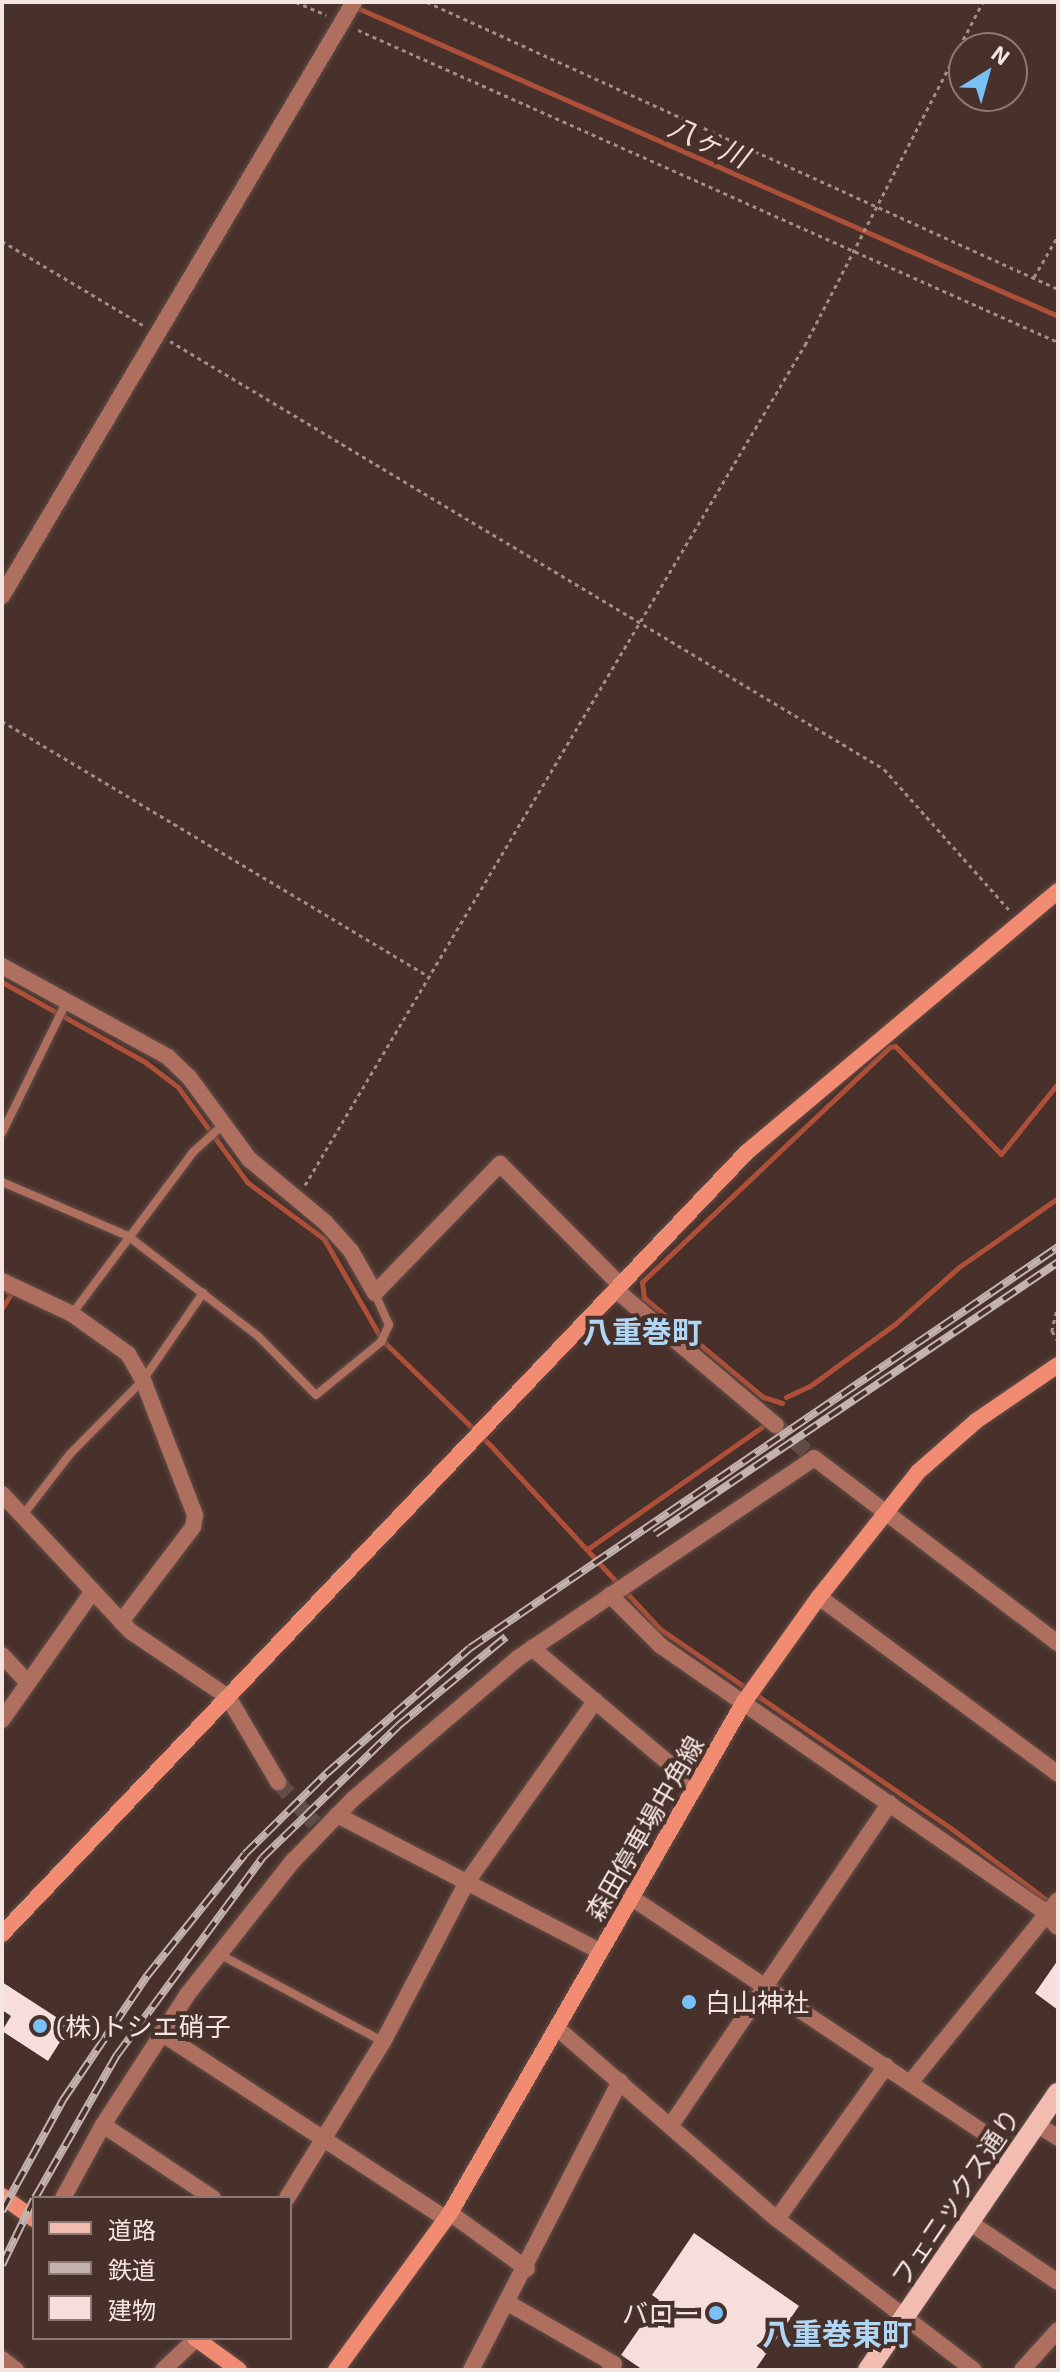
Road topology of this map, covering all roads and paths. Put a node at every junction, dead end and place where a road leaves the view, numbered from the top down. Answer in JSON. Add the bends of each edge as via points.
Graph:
{"nodes":[{"id":1,"x":296,"y":2,"type":"edge"},
{"id":2,"x":354,"y":2,"type":"edge"},
{"id":3,"x":427,"y":2,"type":"edge"},
{"id":4,"x":983,"y":2,"type":"edge"},
{"id":5,"x":343,"y":23,"type":"junction"},
{"id":6,"x":882,"y":205,"type":"junction"},
{"id":7,"x":1058,"y":236,"type":"edge"},
{"id":8,"x":2,"y":241,"type":"edge"},
{"id":9,"x":858,"y":252,"type":"junction"},
{"id":10,"x":1034,"y":278,"type":"junction"},
{"id":11,"x":1058,"y":289,"type":"edge"},
{"id":12,"x":158,"y":334,"type":"junction"},
{"id":13,"x":1058,"y":342,"type":"edge"},
{"id":14,"x":2,"y":596,"type":"edge"},
{"id":15,"x":641,"y":622,"type":"junction"},
{"id":16,"x":2,"y":721,"type":"edge"},
{"id":17,"x":1058,"y":891,"type":"edge"},
{"id":18,"x":1020,"y":923,"type":"junction"},
{"id":19,"x":2,"y":966,"type":"edge"},
{"id":20,"x":429,"y":976,"type":"junction"},
{"id":21,"x":65,"y":1005,"type":"junction"},
{"id":22,"x":5,"y":1113,"type":"edge"},
{"id":23,"x":220,"y":1128,"type":"junction"},
{"id":24,"x":2,"y":1133,"type":"edge"},
{"id":25,"x":3,"y":1184,"type":"edge"},
{"id":26,"x":297,"y":1200,"type":"junction"},
{"id":27,"x":128,"y":1236,"type":"junction"},
{"id":28,"x":2,"y":1281,"type":"edge"},
{"id":29,"x":618,"y":1288,"type":"junction"},
{"id":30,"x":203,"y":1293,"type":"junction"},
{"id":31,"x":375,"y":1293,"type":"junction"},
{"id":32,"x":1058,"y":1304,"type":"edge"},
{"id":33,"x":72,"y":1314,"type":"junction"},
{"id":34,"x":1058,"y":1341,"type":"edge"},
{"id":35,"x":1055,"y":1372,"type":"edge"},
{"id":36,"x":143,"y":1380,"type":"junction"},
{"id":37,"x":776,"y":1425,"type":"tunnel mouth"},
{"id":38,"x":2,"y":1494,"type":"edge"},
{"id":39,"x":883,"y":1512,"type":"junction"},
{"id":40,"x":22,"y":1515,"type":"junction"},
{"id":41,"x":91,"y":1594,"type":"junction"},
{"id":42,"x":610,"y":1595,"type":"junction"},
{"id":43,"x":819,"y":1597,"type":"junction"},
{"id":44,"x":121,"y":1622,"type":"junction"},
{"id":45,"x":1058,"y":1643,"type":"edge"},
{"id":46,"x":532,"y":1648,"type":"junction"},
{"id":47,"x":2,"y":1655,"type":"edge"},
{"id":48,"x":28,"y":1683,"type":"junction"},
{"id":49,"x":750,"y":1694,"type":"junction"},
{"id":50,"x":228,"y":1697,"type":"junction"},
{"id":51,"x":595,"y":1701,"type":"junction"},
{"id":52,"x":2,"y":1720,"type":"edge"},
{"id":53,"x":1058,"y":1774,"type":"edge"},
{"id":54,"x":278,"y":1782,"type":"tunnel mouth"},
{"id":55,"x":696,"y":1786,"type":"junction"},
{"id":56,"x":890,"y":1803,"type":"junction"},
{"id":57,"x":337,"y":1815,"type":"junction"},
{"id":58,"x":467,"y":1882,"type":"junction"},
{"id":59,"x":632,"y":1898,"type":"junction"},
{"id":60,"x":1058,"y":1900,"type":"edge"},
{"id":61,"x":1045,"y":1914,"type":"junction"},
{"id":62,"x":1058,"y":1927,"type":"edge"},
{"id":63,"x":2,"y":1934,"type":"edge"},
{"id":64,"x":601,"y":1952,"type":"junction"},
{"id":65,"x":219,"y":1954,"type":"junction"},
{"id":66,"x":768,"y":1987,"type":"junction"},
{"id":67,"x":557,"y":2028,"type":"junction"},
{"id":68,"x":161,"y":2033,"type":"junction"},
{"id":69,"x":383,"y":2042,"type":"junction"},
{"id":70,"x":886,"y":2066,"type":"junction"},
{"id":71,"x":620,"y":2081,"type":"junction"},
{"id":72,"x":910,"y":2083,"type":"junction"},
{"id":73,"x":1058,"y":2093,"type":"edge"},
{"id":74,"x":1036,"y":2124,"type":"junction"},
{"id":75,"x":103,"y":2125,"type":"junction"},
{"id":76,"x":671,"y":2125,"type":"junction"},
{"id":77,"x":321,"y":2138,"type":"junction"},
{"id":78,"x":1058,"y":2138,"type":"edge"},
{"id":79,"x":1016,"y":2154,"type":"junction"},
{"id":80,"x":2,"y":2196,"type":"edge"},
{"id":81,"x":64,"y":2196,"type":"edge"},
{"id":82,"x":210,"y":2196,"type":"edge"},
{"id":83,"x":288,"y":2196,"type":"edge"},
{"id":84,"x":448,"y":2216,"type":"junction"},
{"id":85,"x":32,"y":2218,"type":"edge"},
{"id":86,"x":777,"y":2219,"type":"junction"},
{"id":87,"x":969,"y":2222,"type":"junction"},
{"id":88,"x":527,"y":2269,"type":"junction"},
{"id":89,"x":1058,"y":2282,"type":"edge"},
{"id":90,"x":508,"y":2303,"type":"junction"},
{"id":91,"x":904,"y":2318,"type":"junction"},
{"id":92,"x":1058,"y":2330,"type":"edge"},
{"id":93,"x":201,"y":2340,"type":"edge"},
{"id":94,"x":2,"y":2359,"type":"edge"},
{"id":95,"x":16,"y":2370,"type":"edge"},
{"id":96,"x":163,"y":2370,"type":"edge"},
{"id":97,"x":239,"y":2370,"type":"edge"},
{"id":98,"x":336,"y":2370,"type":"edge"},
{"id":99,"x":471,"y":2370,"type":"edge"},
{"id":100,"x":610,"y":2370,"type":"edge"},
{"id":101,"x":868,"y":2370,"type":"edge"},
{"id":102,"x":974,"y":2370,"type":"edge"},
{"id":103,"x":1022,"y":2370,"type":"edge"}],
"edges":[{"from":1,"to":5,"type":"path"},
{"from":2,"to":5,"type":"street"},
{"from":3,"to":6,"type":"path"},
{"from":4,"to":6,"type":"path"},
{"from":5,"to":9,"type":"path"},
{"from":5,"to":12,"type":"street"},
{"from":6,"to":9,"type":"path"},
{"from":6,"to":10,"type":"path"},
{"from":7,"to":10,"type":"path"},
{"from":8,"to":12,"type":"path"},
{"from":9,"to":13,"type":"path"},
{"from":9,"to":15,"type":"path"},
{"from":10,"to":11,"type":"path"},
{"from":12,"to":14,"type":"street"},
{"from":12,"to":15,"type":"path"},
{"from":15,"to":18,"type":"path","via":[[884,769]]},
{"from":15,"to":20,"type":"path"},
{"from":16,"to":20,"type":"path"},
{"from":17,"to":18,"type":"street"},
{"from":18,"to":29,"type":"street","via":[[747,1152]]},
{"from":19,"to":21,"type":"street"},
{"from":20,"to":26,"type":"path"},
{"from":21,"to":22,"type":"lane"},
{"from":21,"to":23,"type":"street","via":[[168,1057],[189,1077]]},
{"from":22,"to":24,"type":"lane"},
{"from":23,"to":26,"type":"street"},
{"from":23,"to":27,"type":"lane"},
{"from":25,"to":27,"type":"lane"},
{"from":26,"to":31,"type":"street","via":[[351,1251]]},
{"from":27,"to":30,"type":"lane"},
{"from":27,"to":33,"type":"lane"},
{"from":28,"to":33,"type":"street"},
{"from":29,"to":31,"type":"street","via":[[500,1164]]},
{"from":29,"to":37,"type":"street"},
{"from":29,"to":50,"type":"street"},
{"from":30,"to":31,"type":"lane","via":[[259,1337],[316,1395],[387,1332]]},
{"from":30,"to":36,"type":"lane"},
{"from":32,"to":34,"type":"path","via":[[1052,1331]]},
{"from":33,"to":36,"type":"street","via":[[128,1354]]},
{"from":35,"to":39,"type":"street","name":"森田停車場中角線","via":[[952,1440]]},
{"from":36,"to":40,"type":"lane","via":[[70,1454]]},
{"from":36,"to":44,"type":"street","via":[[195,1515],[193,1527]]},
{"from":38,"to":40,"type":"street"},
{"from":39,"to":42,"type":"street","via":[[814,1458]]},
{"from":39,"to":43,"type":"street","name":"森田停車場中角線"},
{"from":39,"to":45,"type":"street"},
{"from":40,"to":41,"type":"street"},
{"from":41,"to":44,"type":"street"},
{"from":41,"to":48,"type":"street"},
{"from":42,"to":46,"type":"street"},
{"from":42,"to":49,"type":"street","via":[[661,1646]]},
{"from":43,"to":49,"type":"street","name":"森田停車場中角線"},
{"from":43,"to":53,"type":"street"},
{"from":44,"to":50,"type":"street"},
{"from":46,"to":51,"type":"street"},
{"from":46,"to":57,"type":"street"},
{"from":47,"to":48,"type":"street"},
{"from":48,"to":52,"type":"street"},
{"from":49,"to":55,"type":"street","name":"森田停車場中角線"},
{"from":49,"to":56,"type":"street"},
{"from":50,"to":54,"type":"street"},
{"from":50,"to":63,"type":"street"},
{"from":51,"to":55,"type":"street"},
{"from":51,"to":58,"type":"street"},
{"from":55,"to":59,"type":"street","name":"森田停車場中角線"},
{"from":56,"to":61,"type":"street"},
{"from":56,"to":66,"type":"street"},
{"from":57,"to":58,"type":"street"},
{"from":57,"to":65,"type":"street","via":[[318,1826]]},
{"from":58,"to":64,"type":"street"},
{"from":58,"to":69,"type":"street"},
{"from":59,"to":64,"type":"street","name":"森田停車場中角線"},
{"from":59,"to":66,"type":"street"},
{"from":60,"to":61,"type":"street"},
{"from":61,"to":62,"type":"street"},
{"from":61,"to":72,"type":"street"},
{"from":64,"to":67,"type":"street","name":"森田停車場中角線"},
{"from":65,"to":68,"type":"street"},
{"from":65,"to":69,"type":"lane"},
{"from":66,"to":70,"type":"street"},
{"from":66,"to":76,"type":"street"},
{"from":67,"to":71,"type":"street"},
{"from":67,"to":84,"type":"street","name":"森田停車場中角線"},
{"from":68,"to":75,"type":"street"},
{"from":68,"to":77,"type":"street"},
{"from":69,"to":77,"type":"street"},
{"from":70,"to":72,"type":"street"},
{"from":70,"to":86,"type":"street"},
{"from":71,"to":76,"type":"street"},
{"from":71,"to":88,"type":"street"},
{"from":72,"to":79,"type":"street"},
{"from":73,"to":74,"type":"main road","name":"フェニックス通り"},
{"from":74,"to":78,"type":"street"},
{"from":74,"to":79,"type":"main road","name":"フェニックス通り"},
{"from":75,"to":81,"type":"street"},
{"from":75,"to":82,"type":"street"},
{"from":76,"to":86,"type":"street"},
{"from":77,"to":83,"type":"street"},
{"from":77,"to":84,"type":"street"},
{"from":79,"to":87,"type":"main road","name":"フェニックス通り"},
{"from":80,"to":85,"type":"street"},
{"from":84,"to":88,"type":"street"},
{"from":84,"to":98,"type":"street","name":"森田停車場中角線"},
{"from":86,"to":91,"type":"street"},
{"from":87,"to":89,"type":"street"},
{"from":87,"to":91,"type":"main road","name":"フェニックス通り"},
{"from":88,"to":90,"type":"street"},
{"from":90,"to":99,"type":"street"},
{"from":90,"to":100,"type":"street","via":[[614,2364]]},
{"from":91,"to":101,"type":"main road","name":"フェニックス通り"},
{"from":91,"to":102,"type":"street"},
{"from":92,"to":103,"type":"street"},
{"from":93,"to":96,"type":"street"},
{"from":93,"to":97,"type":"street"},
{"from":94,"to":95,"type":"street"}]}
